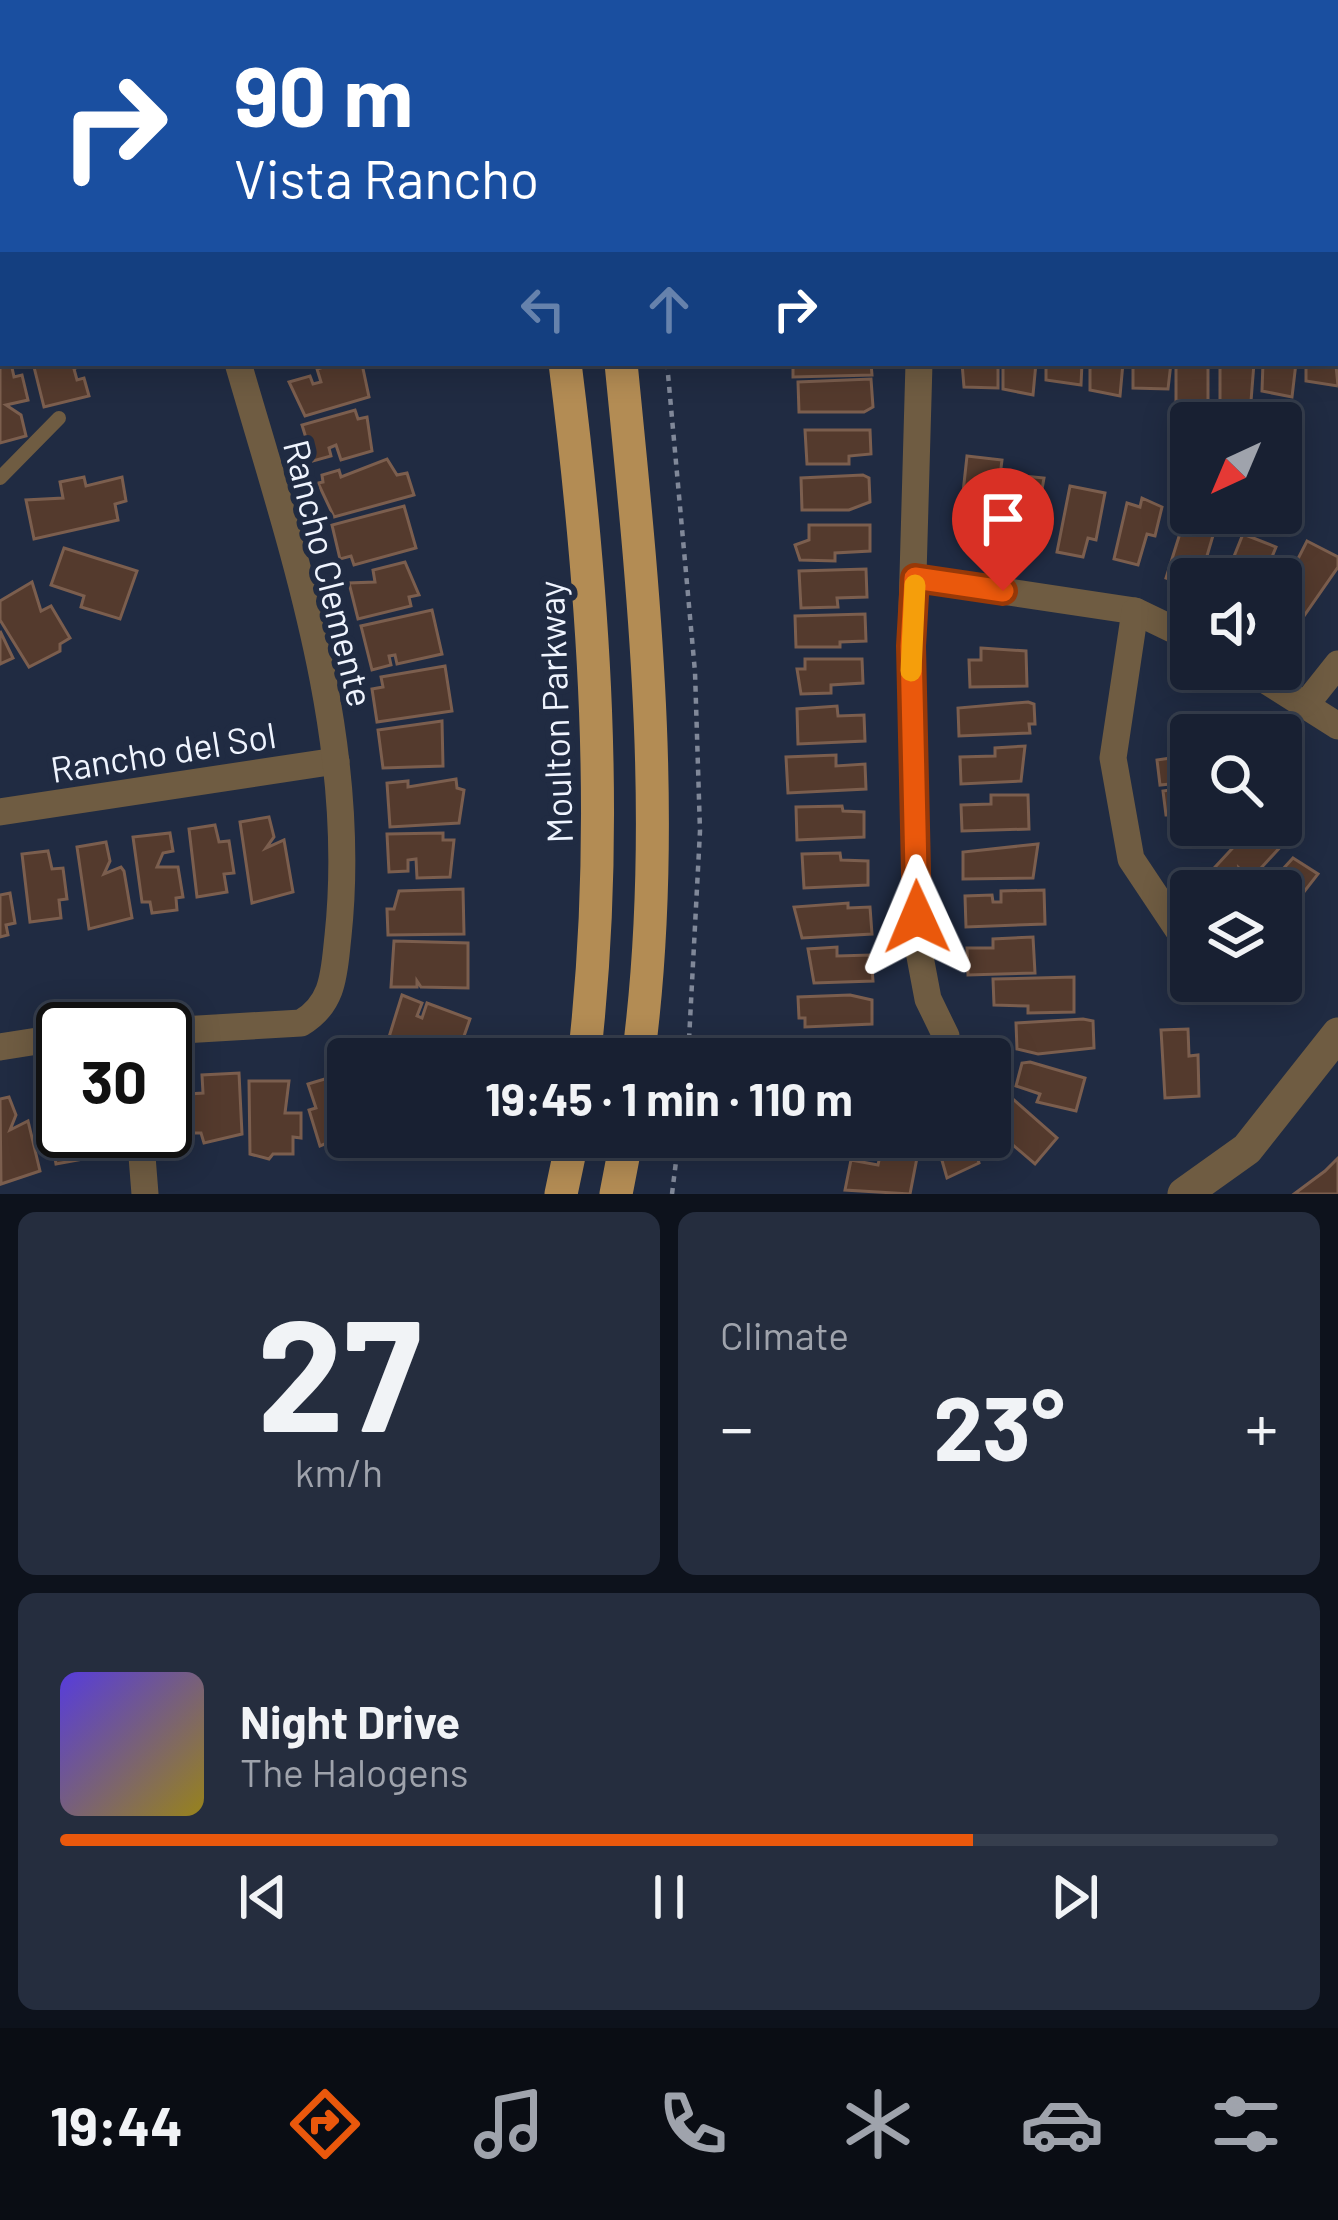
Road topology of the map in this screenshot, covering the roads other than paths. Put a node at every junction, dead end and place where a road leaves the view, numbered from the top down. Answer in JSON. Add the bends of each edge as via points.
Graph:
{"nodes":[{"id":1,"x":239,"y":366,"type":"edge"},
{"id":2,"x":565,"y":366,"type":"edge"},
{"id":3,"x":621,"y":366,"type":"edge"},
{"id":4,"x":919,"y":366,"type":"edge"},
{"id":5,"x":59,"y":418,"type":"dead end"},
{"id":6,"x":0,"y":478,"type":"edge"},
{"id":7,"x":915,"y":578,"type":"junction"},
{"id":8,"x":1135,"y":611,"type":"junction"},
{"id":9,"x":1170,"y":628,"type":"edge"},
{"id":10,"x":1338,"y":664,"type":"edge"},
{"id":11,"x":1284,"y":690,"type":"edge"},
{"id":12,"x":1307,"y":703,"type":"junction"},
{"id":13,"x":1338,"y":726,"type":"edge"},
{"id":14,"x":336,"y":761,"type":"junction"},
{"id":15,"x":0,"y":812,"type":"edge"},
{"id":16,"x":1170,"y":918,"type":"edge"},
{"id":17,"x":192,"y":1029,"type":"edge"},
{"id":18,"x":1338,"y":1034,"type":"edge"},
{"id":19,"x":946,"y":1036,"type":"dead end"},
{"id":20,"x":586,"y":1038,"type":"edge"},
{"id":21,"x":641,"y":1038,"type":"edge"},
{"id":22,"x":36,"y":1041,"type":"edge"},
{"id":23,"x":0,"y":1047,"type":"edge"},
{"id":24,"x":142,"y":1158,"type":"edge"},
{"id":25,"x":569,"y":1158,"type":"edge"},
{"id":26,"x":623,"y":1158,"type":"edge"},
{"id":27,"x":145,"y":1194,"type":"edge"},
{"id":28,"x":561,"y":1194,"type":"edge"},
{"id":29,"x":616,"y":1194,"type":"edge"},
{"id":30,"x":1184,"y":1194,"type":"edge"}],
"edges":[{"from":1,"to":14,"type":"street","name":"Rancho Clemente","via":[[321,661]]},
{"from":2,"to":20,"type":"main road","name":"Moulton Parkway","via":[[595,677],[599,856]]},
{"from":3,"to":21,"type":"main road","via":[[654,754]]},
{"from":4,"to":7,"type":"street"},
{"from":5,"to":6,"type":"lane"},
{"from":7,"to":8,"type":"street"},
{"from":7,"to":19,"type":"street","via":[[918,946]]},
{"from":8,"to":9,"type":"street"},
{"from":8,"to":16,"type":"street","via":[[1113,758],[1131,859]]},
{"from":10,"to":12,"type":"street"},
{"from":11,"to":12,"type":"street"},
{"from":12,"to":13,"type":"street"},
{"from":14,"to":15,"type":"street","name":"Rancho del Sol"},
{"from":14,"to":17,"type":"street","name":"Rancho Clemente","via":[[342,892],[333,982],[317,1014],[301,1023]]},
{"from":18,"to":30,"type":"street","via":[[1247,1149]]},
{"from":22,"to":23,"type":"street"},
{"from":24,"to":27,"type":"street"},
{"from":25,"to":28,"type":"main road"},
{"from":26,"to":29,"type":"main road"}]}
